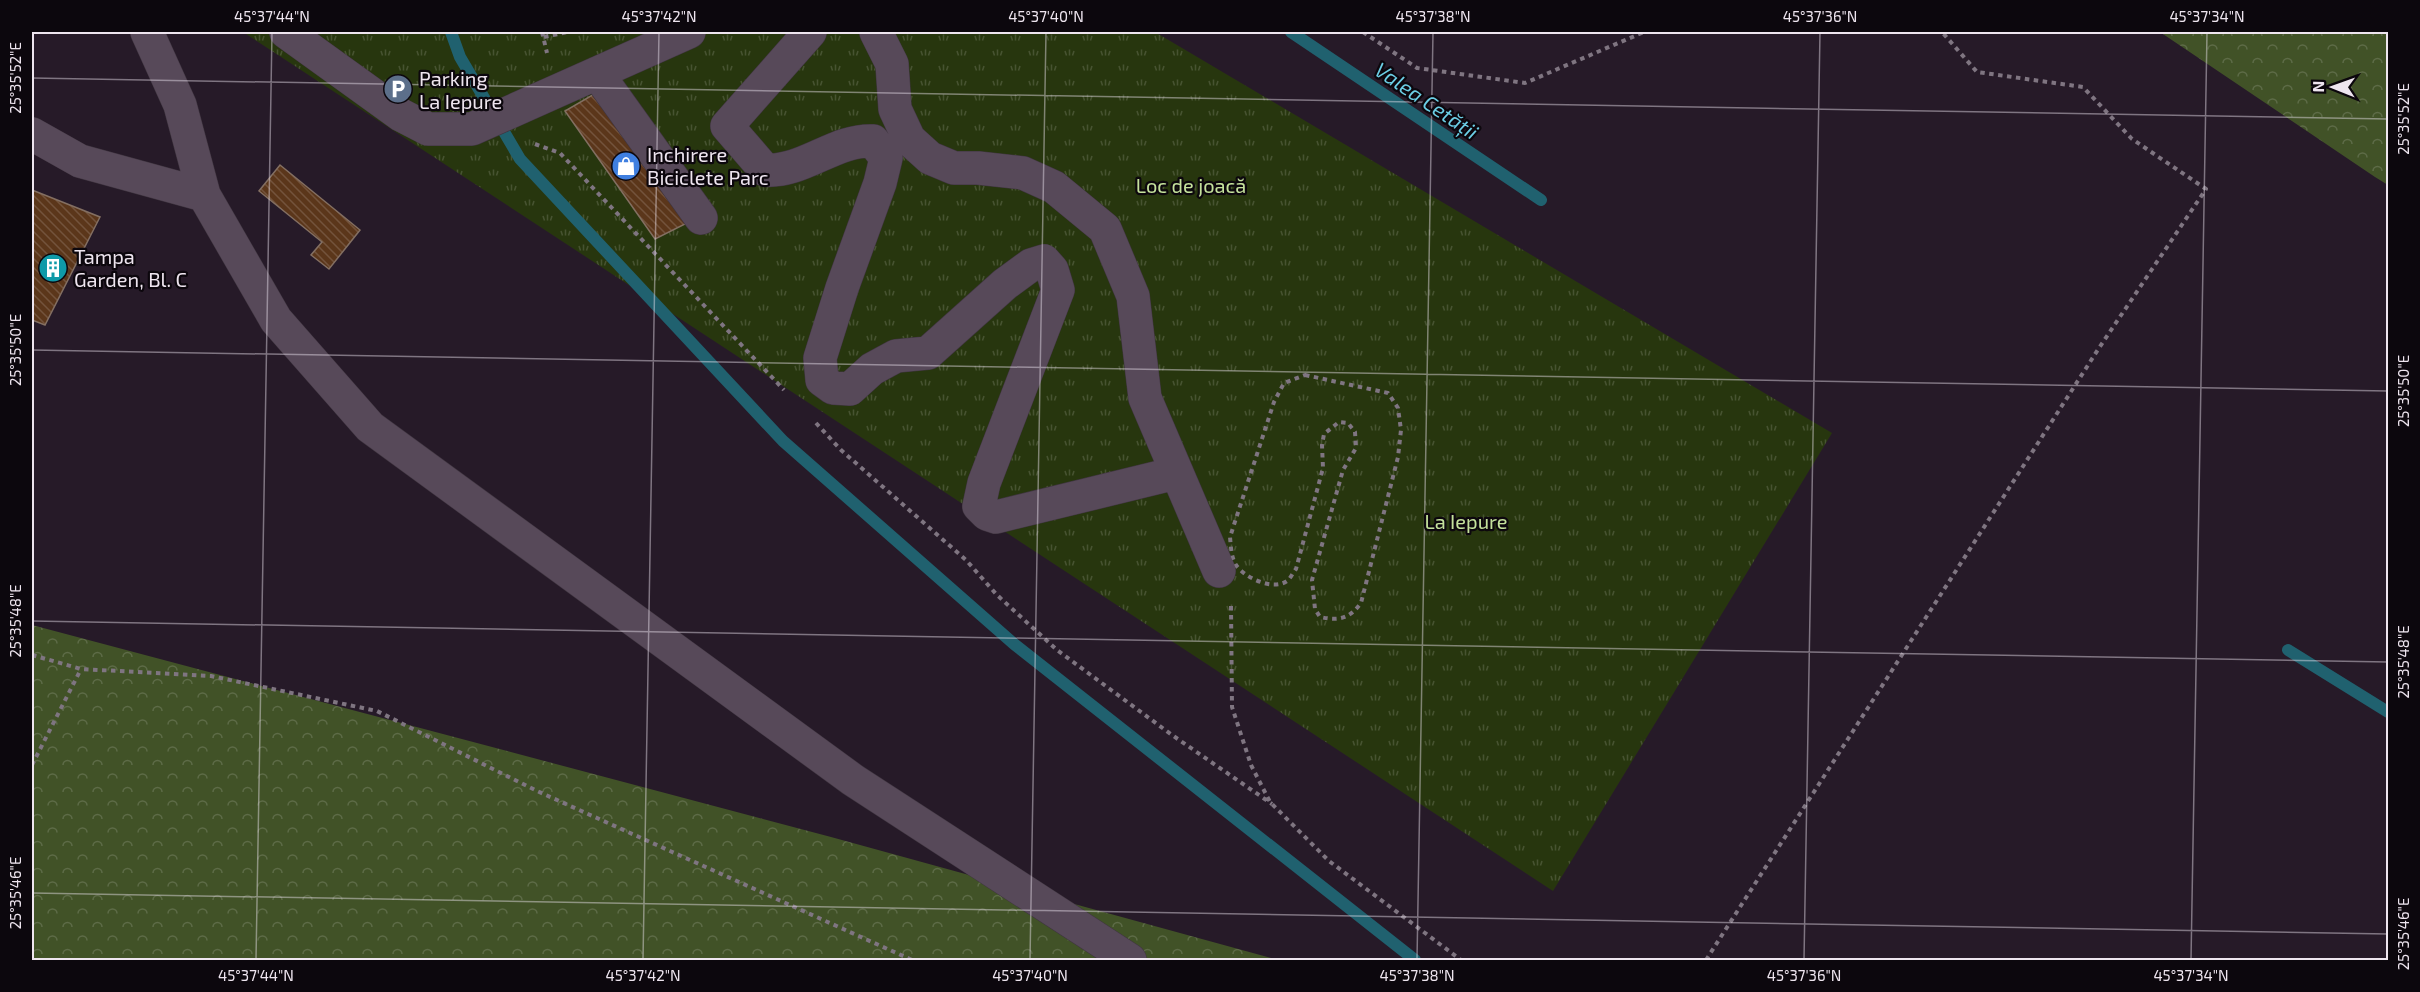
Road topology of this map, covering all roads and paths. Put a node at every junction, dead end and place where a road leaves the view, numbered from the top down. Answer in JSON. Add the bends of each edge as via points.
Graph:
{"nodes":[{"id":1,"x":147,"y":32,"type":"edge"},
{"id":2,"x":286,"y":32,"type":"edge"},
{"id":3,"x":542,"y":32,"type":"edge"},
{"id":4,"x":568,"y":32,"type":"edge"},
{"id":5,"x":689,"y":32,"type":"edge"},
{"id":6,"x":810,"y":32,"type":"edge"},
{"id":7,"x":876,"y":32,"type":"edge"},
{"id":8,"x":1363,"y":32,"type":"edge"},
{"id":9,"x":1644,"y":32,"type":"edge"},
{"id":10,"x":1942,"y":32,"type":"edge"},
{"id":11,"x":597,"y":73,"type":"junction"},
{"id":12,"x":499,"y":116,"type":"junction"},
{"id":13,"x":32,"y":134,"type":"edge"},
{"id":14,"x":204,"y":195,"type":"junction"},
{"id":15,"x":701,"y":218,"type":"dead end"},
{"id":16,"x":785,"y":391,"type":"dead end"},
{"id":17,"x":809,"y":416,"type":"dead end"},
{"id":18,"x":1176,"y":473,"type":"junction"},
{"id":19,"x":1230,"y":537,"type":"joint"},
{"id":20,"x":1219,"y":572,"type":"joint"},
{"id":21,"x":32,"y":655,"type":"edge"},
{"id":22,"x":81,"y":669,"type":"junction"},
{"id":23,"x":32,"y":765,"type":"edge"},
{"id":24,"x":1272,"y":804,"type":"junction"},
{"id":25,"x":912,"y":960,"type":"edge"},
{"id":26,"x":1130,"y":960,"type":"edge"},
{"id":27,"x":1461,"y":960,"type":"edge"},
{"id":28,"x":1706,"y":960,"type":"edge"}],
"edges":[{"from":1,"to":14,"type":"street","via":[[180,105]]},
{"from":2,"to":12,"type":"street","via":[[401,115],[428,129],[472,129]]},
{"from":3,"to":4,"type":"path","via":[[544,37]]},
{"from":5,"to":11,"type":"street"},
{"from":6,"to":18,"type":"street","via":[[727,126],[765,170],[780,171],[857,140],[873,141],[886,158],[820,358],[822,380],[833,388],[850,388],[872,369],[896,356],[927,353],[1005,284],[1031,265],[1044,261],[1052,270],[1058,290],[984,483],[979,506],[996,517]]},
{"from":7,"to":18,"type":"street","via":[[892,64],[895,109],[909,139],[930,158],[954,168],[1023,173],[1054,187],[1105,229],[1133,296],[1146,398]]},
{"from":8,"to":9,"type":"path","via":[[1417,68],[1525,83]]},
{"from":10,"to":28,"type":"path","via":[[1977,72],[2083,87],[2132,139],[2206,189],[2099,348]]},
{"from":11,"to":12,"type":"street"},
{"from":11,"to":15,"type":"street"},
{"from":12,"to":16,"type":"path","via":[[516,138],[560,153]]},
{"from":13,"to":14,"type":"street","via":[[80,160]]},
{"from":14,"to":26,"type":"street","via":[[276,320],[370,427],[853,780]]},
{"from":17,"to":24,"type":"path","via":[[841,450],[966,560],[997,596],[1057,650]]},
{"from":18,"to":20,"type":"street"},
{"from":19,"to":19,"type":"path","via":[[1274,402],[1284,383],[1305,375],[1388,393],[1398,408],[1398,457],[1361,603],[1353,614],[1338,620],[1320,617],[1315,609],[1312,580],[1343,471],[1356,448],[1355,432],[1348,423],[1339,422],[1324,434],[1323,468],[1296,569],[1287,581],[1258,581],[1244,572],[1231,553]]},
{"from":20,"to":24,"type":"path","via":[[1233,611],[1232,707],[1251,765]]},
{"from":21,"to":22,"type":"path"},
{"from":22,"to":23,"type":"path"},
{"from":22,"to":25,"type":"path","via":[[211,676],[377,711],[537,791]]},
{"from":24,"to":27,"type":"path","via":[[1329,861]]}]}
